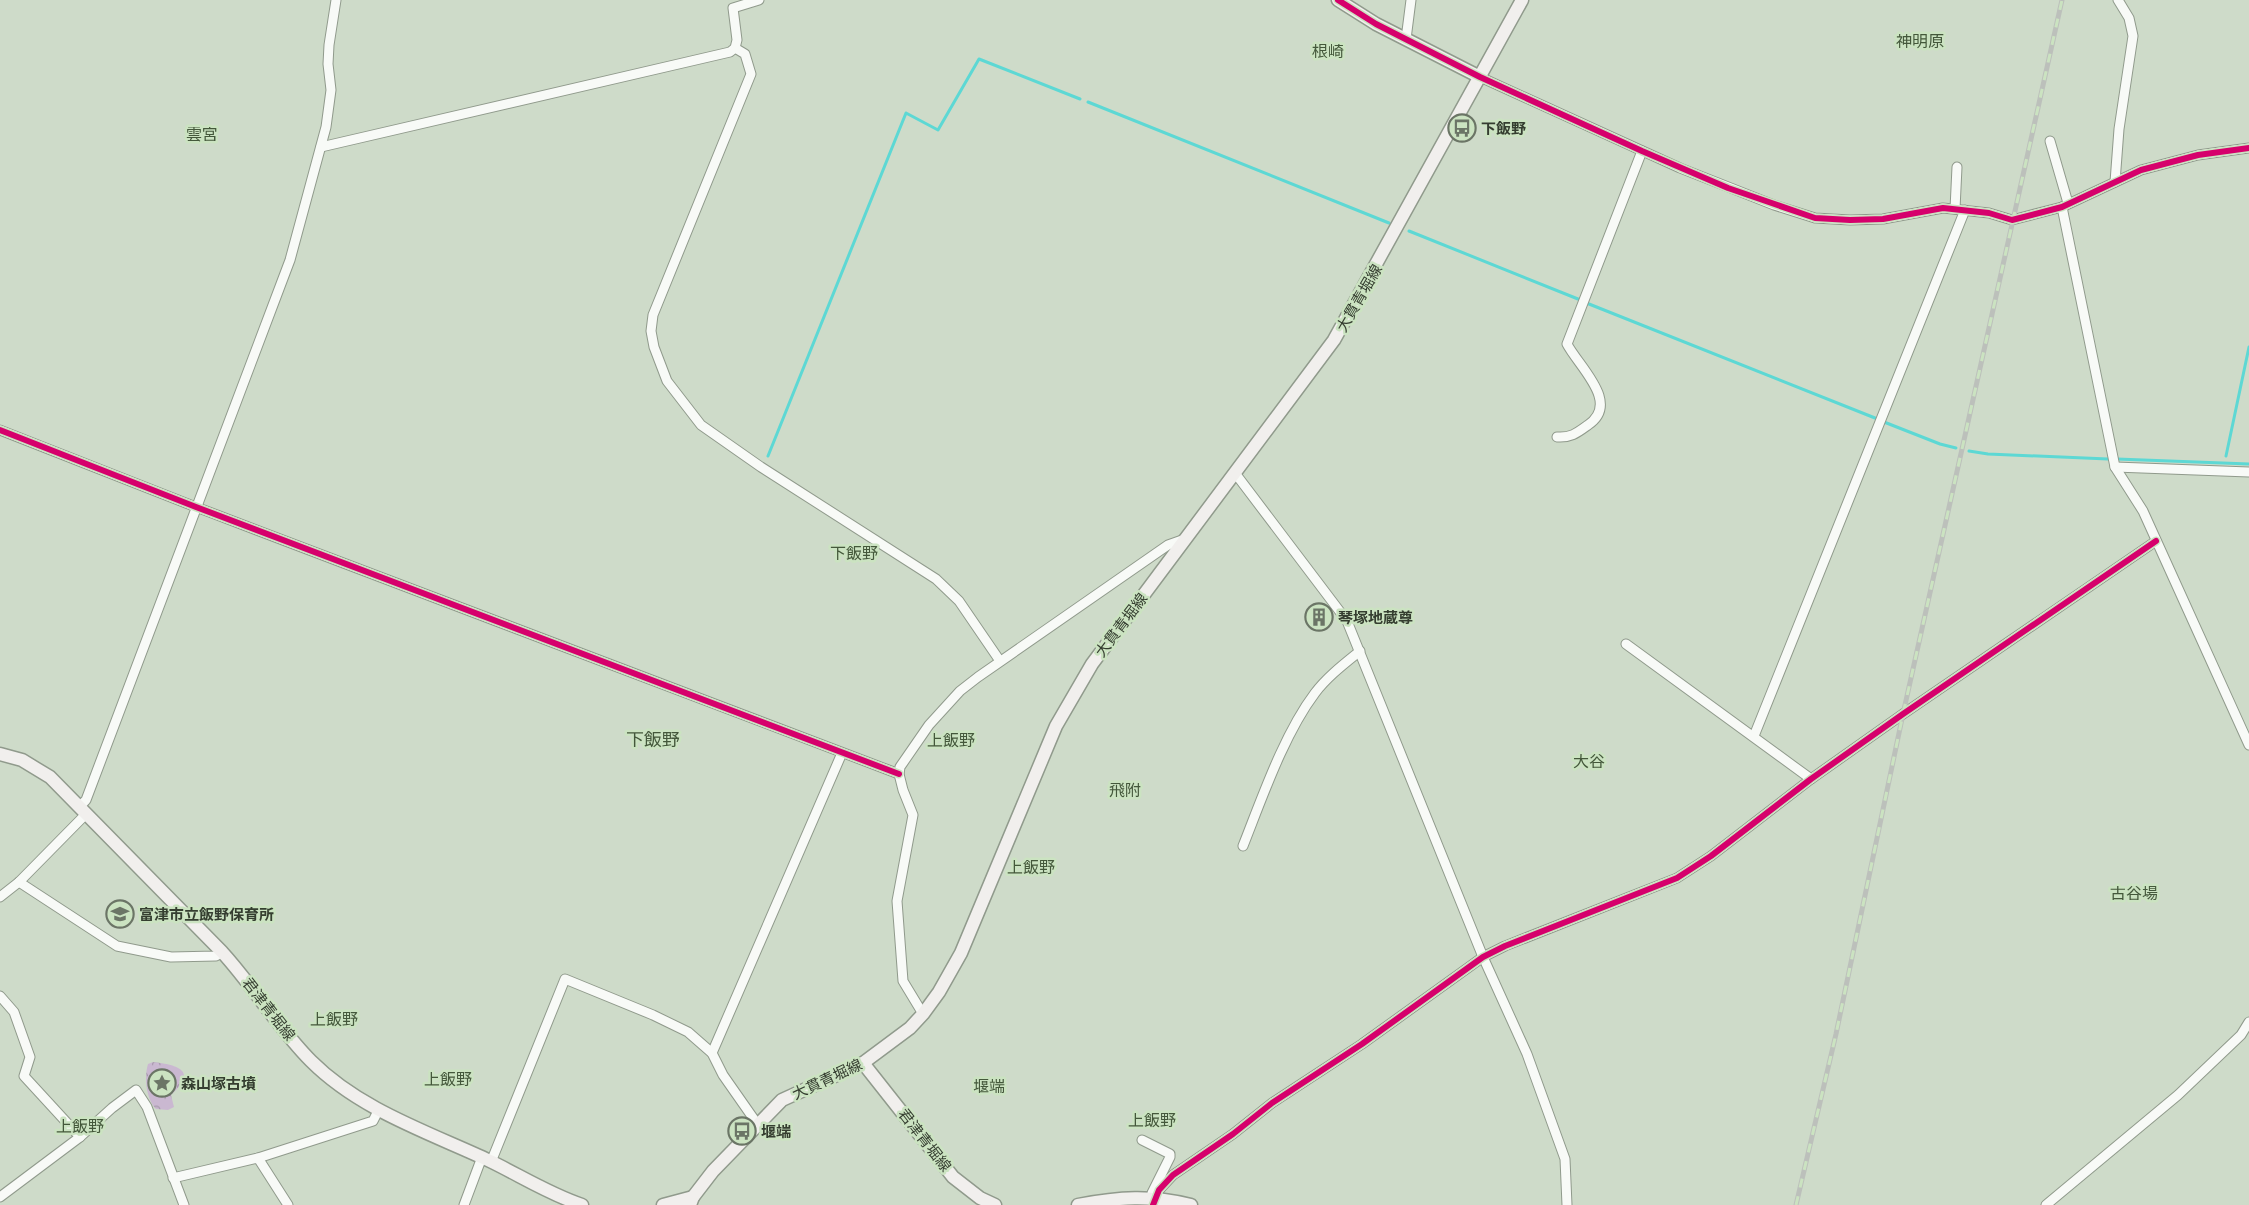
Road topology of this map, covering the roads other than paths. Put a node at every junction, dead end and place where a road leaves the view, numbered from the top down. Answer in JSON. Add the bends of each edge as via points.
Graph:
{"nodes":[{"id":1,"x":336,"y":0,"type":"edge"},
{"id":2,"x":759,"y":0,"type":"edge"},
{"id":3,"x":1338,"y":0,"type":"edge"},
{"id":4,"x":1411,"y":0,"type":"edge"},
{"id":5,"x":1522,"y":0,"type":"edge"},
{"id":6,"x":2118,"y":0,"type":"edge"},
{"id":7,"x":1406,"y":39,"type":"junction"},
{"id":8,"x":735,"y":48,"type":"junction"},
{"id":9,"x":1480,"y":77,"type":"junction"},
{"id":10,"x":2050,"y":141,"type":"dead end"},
{"id":11,"x":321,"y":147,"type":"junction"},
{"id":12,"x":2249,"y":148,"type":"edge"},
{"id":13,"x":1642,"y":151,"type":"junction"},
{"id":14,"x":1957,"y":168,"type":"dead end"},
{"id":15,"x":2115,"y":182,"type":"junction"},
{"id":16,"x":2065,"y":205,"type":"junction"},
{"id":17,"x":1955,"y":209,"type":"junction"},
{"id":18,"x":1966,"y":210,"type":"junction"},
{"id":19,"x":0,"y":430,"type":"edge"},
{"id":20,"x":1557,"y":437,"type":"dead end"},
{"id":21,"x":2115,"y":467,"type":"junction"},
{"id":22,"x":2249,"y":472,"type":"edge"},
{"id":23,"x":1235,"y":473,"type":"junction"},
{"id":24,"x":196,"y":507,"type":"junction"},
{"id":25,"x":1185,"y":539,"type":"junction"},
{"id":26,"x":2156,"y":540,"type":"junction"},
{"id":27,"x":1626,"y":644,"type":"dead end"},
{"id":28,"x":1360,"y":651,"type":"junction"},
{"id":29,"x":1000,"y":661,"type":"junction"},
{"id":30,"x":1754,"y":736,"type":"junction"},
{"id":31,"x":2249,"y":746,"type":"edge"},
{"id":32,"x":842,"y":753,"type":"junction"},
{"id":33,"x":0,"y":754,"type":"edge"},
{"id":34,"x":899,"y":774,"type":"junction"},
{"id":35,"x":1812,"y":779,"type":"junction"},
{"id":36,"x":82,"y":811,"type":"junction"},
{"id":37,"x":1243,"y":846,"type":"dead end"},
{"id":38,"x":19,"y":882,"type":"junction"},
{"id":39,"x":0,"y":897,"type":"edge"},
{"id":40,"x":222,"y":952,"type":"junction"},
{"id":41,"x":1483,"y":957,"type":"junction"},
{"id":42,"x":0,"y":996,"type":"edge"},
{"id":43,"x":922,"y":1014,"type":"junction"},
{"id":44,"x":2249,"y":1022,"type":"edge"},
{"id":45,"x":2245,"y":1038,"type":"edge"},
{"id":46,"x":712,"y":1053,"type":"junction"},
{"id":47,"x":863,"y":1063,"type":"junction"},
{"id":48,"x":378,"y":1110,"type":"junction"},
{"id":49,"x":758,"y":1125,"type":"junction"},
{"id":50,"x":80,"y":1137,"type":"junction"},
{"id":51,"x":1142,"y":1140,"type":"dead end"},
{"id":52,"x":258,"y":1158,"type":"junction"},
{"id":53,"x":486,"y":1160,"type":"junction"},
{"id":54,"x":173,"y":1178,"type":"junction"},
{"id":55,"x":0,"y":1197,"type":"edge"},
{"id":56,"x":1153,"y":1200,"type":"edge"},
{"id":57,"x":692,"y":1201,"type":"edge"},
{"id":58,"x":184,"y":1205,"type":"edge"},
{"id":59,"x":288,"y":1205,"type":"edge"},
{"id":60,"x":464,"y":1205,"type":"edge"},
{"id":61,"x":582,"y":1205,"type":"edge"},
{"id":62,"x":662,"y":1205,"type":"edge"},
{"id":63,"x":995,"y":1205,"type":"edge"},
{"id":64,"x":1078,"y":1205,"type":"edge"},
{"id":65,"x":1191,"y":1205,"type":"edge"},
{"id":66,"x":1567,"y":1205,"type":"edge"},
{"id":67,"x":2046,"y":1205,"type":"edge"}],
"edges":[{"from":1,"to":11,"type":"street","via":[[329,45],[330,97]]},
{"from":2,"to":8,"type":"street","via":[[733,8]]},
{"from":3,"to":7,"type":"main road"},
{"from":4,"to":7,"type":"street"},
{"from":5,"to":9,"type":"main road","name":"大貫青堀線"},
{"from":6,"to":15,"type":"street","via":[[2133,36],[2119,129]]},
{"from":7,"to":9,"type":"main road"},
{"from":8,"to":11,"type":"street","via":[[730,52]]},
{"from":8,"to":29,"type":"street","via":[[746,54],[751,74],[653,315],[654,347],[667,381],[701,425],[936,579],[959,601]]},
{"from":9,"to":13,"type":"street"},
{"from":9,"to":23,"type":"main road","name":"大貫青堀線","via":[[1334,340]]},
{"from":10,"to":16,"type":"street"},
{"from":11,"to":24,"type":"street","via":[[290,260]]},
{"from":12,"to":15,"type":"street","via":[[2168,162]]},
{"from":13,"to":17,"type":"street","via":[[1728,188],[1815,218],[1883,219],[1918,211]]},
{"from":13,"to":20,"type":"street","via":[[1567,344],[1586,370],[1602,410],[1597,420],[1570,438]]},
{"from":14,"to":17,"type":"street"},
{"from":15,"to":16,"type":"street"},
{"from":16,"to":18,"type":"street","via":[[2012,220]]},
{"from":16,"to":21,"type":"street"},
{"from":17,"to":18,"type":"street"},
{"from":18,"to":30,"type":"street"},
{"from":19,"to":24,"type":"street"},
{"from":21,"to":22,"type":"street"},
{"from":21,"to":26,"type":"street"},
{"from":23,"to":25,"type":"main road","name":"大貫青堀線"},
{"from":23,"to":28,"type":"street","via":[[1347,621]]},
{"from":24,"to":32,"type":"street"},
{"from":24,"to":36,"type":"street"},
{"from":25,"to":29,"type":"street","via":[[1168,546]]},
{"from":25,"to":43,"type":"main road","name":"大貫青堀線","via":[[1092,664],[1070,699],[961,953]]},
{"from":26,"to":31,"type":"street"},
{"from":26,"to":35,"type":"street"},
{"from":27,"to":30,"type":"street"},
{"from":28,"to":37,"type":"street","via":[[1315,693],[1302,714]]},
{"from":28,"to":41,"type":"street"},
{"from":29,"to":34,"type":"street","via":[[960,692],[929,725],[907,753]]},
{"from":30,"to":35,"type":"street"},
{"from":32,"to":34,"type":"street"},
{"from":32,"to":46,"type":"street"},
{"from":33,"to":36,"type":"main road","name":"君津青堀線","via":[[36,767]]},
{"from":34,"to":43,"type":"street","via":[[913,815],[897,901],[904,981]]},
{"from":35,"to":41,"type":"street","via":[[1677,878]]},
{"from":36,"to":38,"type":"street"},
{"from":36,"to":40,"type":"main road","name":"君津青堀線"},
{"from":38,"to":39,"type":"street"},
{"from":38,"to":40,"type":"street","via":[[117,946],[171,957],[216,956]]},
{"from":40,"to":48,"type":"main road","name":"君津青堀線","via":[[311,1062],[339,1086]]},
{"from":41,"to":56,"type":"street","via":[[1173,1175]]},
{"from":41,"to":66,"type":"street","via":[[1527,1054],[1565,1159]]},
{"from":42,"to":50,"type":"street","via":[[14,1012],[30,1057],[24,1076]]},
{"from":43,"to":47,"type":"main road","name":"大貫青堀線","via":[[910,1028]]},
{"from":44,"to":45,"type":"street"},
{"from":45,"to":67,"type":"street"},
{"from":46,"to":49,"type":"street","via":[[723,1075]]},
{"from":46,"to":53,"type":"street","via":[[679,1028],[565,979]]},
{"from":47,"to":49,"type":"main road","name":"大貫青堀線","via":[[791,1095]]},
{"from":47,"to":63,"type":"main road","name":"君津青堀線","via":[[953,1177]]},
{"from":48,"to":52,"type":"street","via":[[373,1121]]},
{"from":48,"to":53,"type":"main road","name":"君津青堀線"},
{"from":49,"to":57,"type":"main road","name":"大貫青堀線","via":[[713,1171]]},
{"from":50,"to":54,"type":"street","via":[[136,1090],[148,1107]]},
{"from":50,"to":55,"type":"street"},
{"from":51,"to":56,"type":"street","via":[[1168,1151],[1170,1157]]},
{"from":52,"to":54,"type":"street"},
{"from":52,"to":59,"type":"street"},
{"from":53,"to":60,"type":"street"},
{"from":53,"to":61,"type":"main road","name":"君津青堀線","via":[[556,1196]]},
{"from":54,"to":58,"type":"street"},
{"from":56,"to":64,"type":"main road","via":[[1100,1200]]},
{"from":56,"to":65,"type":"main road"},
{"from":57,"to":62,"type":"main road"}]}
